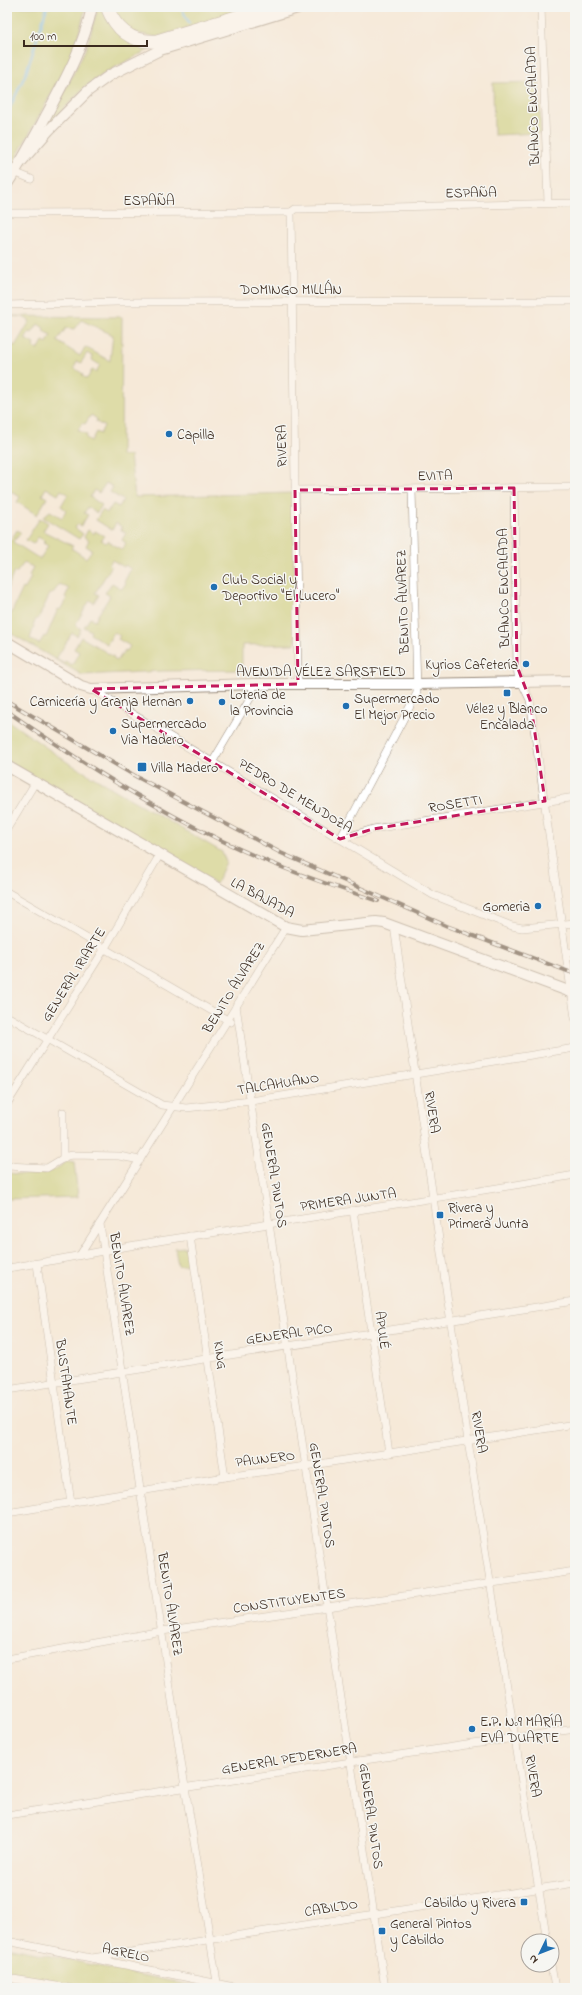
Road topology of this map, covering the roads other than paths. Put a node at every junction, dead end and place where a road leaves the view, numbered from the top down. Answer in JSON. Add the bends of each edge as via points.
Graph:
{"nodes":[{"id":1,"x":92,"y":7,"type":"edge"},
{"id":2,"x":107,"y":7,"type":"edge"},
{"id":3,"x":269,"y":7,"type":"edge"},
{"id":4,"x":301,"y":7,"type":"edge"},
{"id":5,"x":541,"y":7,"type":"edge"},
{"id":6,"x":150,"y":48,"type":"junction"},
{"id":7,"x":20,"y":163,"type":"junction"},
{"id":8,"x":14,"y":172,"type":"junction"},
{"id":9,"x":31,"y":179,"type":"dead end"},
{"id":10,"x":7,"y":184,"type":"edge"},
{"id":11,"x":548,"y":203,"type":"junction"},
{"id":12,"x":575,"y":203,"type":"edge"},
{"id":13,"x":293,"y":211,"type":"junction"},
{"id":14,"x":7,"y":213,"type":"edge"},
{"id":15,"x":575,"y":301,"type":"edge"},
{"id":16,"x":294,"y":302,"type":"junction"},
{"id":17,"x":7,"y":304,"type":"edge"},
{"id":18,"x":575,"y":487,"type":"edge"},
{"id":19,"x":514,"y":488,"type":"junction"},
{"id":20,"x":412,"y":489,"type":"junction"},
{"id":21,"x":295,"y":490,"type":"junction"},
{"id":22,"x":7,"y":642,"type":"edge"},
{"id":23,"x":575,"y":681,"type":"edge"},
{"id":24,"x":522,"y":682,"type":"junction"},
{"id":25,"x":254,"y":684,"type":"junction"},
{"id":26,"x":298,"y":684,"type":"junction"},
{"id":27,"x":418,"y":684,"type":"junction"},
{"id":28,"x":91,"y":689,"type":"junction"},
{"id":29,"x":214,"y":761,"type":"junction"},
{"id":30,"x":7,"y":766,"type":"edge"},
{"id":31,"x":35,"y":783,"type":"junction"},
{"id":32,"x":575,"y":797,"type":"edge"},
{"id":33,"x":545,"y":801,"type":"junction"},
{"id":34,"x":7,"y":829,"type":"edge"},
{"id":35,"x":340,"y":839,"type":"junction"},
{"id":36,"x":159,"y":856,"type":"junction"},
{"id":37,"x":7,"y":892,"type":"edge"},
{"id":38,"x":575,"y":923,"type":"edge"},
{"id":39,"x":562,"y":925,"type":"junction"},
{"id":40,"x":394,"y":926,"type":"junction"},
{"id":41,"x":286,"y":927,"type":"junction"},
{"id":42,"x":105,"y":948,"type":"junction"},
{"id":43,"x":566,"y":952,"type":"junction"},
{"id":44,"x":575,"y":952,"type":"edge"},
{"id":45,"x":573,"y":993,"type":"edge"},
{"id":46,"x":236,"y":1006,"type":"junction"},
{"id":47,"x":7,"y":1016,"type":"edge"},
{"id":48,"x":575,"y":1018,"type":"edge"},
{"id":49,"x":227,"y":1021,"type":"junction"},
{"id":50,"x":239,"y":1024,"type":"junction"},
{"id":51,"x":48,"y":1039,"type":"junction"},
{"id":52,"x":575,"y":1048,"type":"edge"},
{"id":53,"x":415,"y":1074,"type":"junction"},
{"id":54,"x":251,"y":1101,"type":"junction"},
{"id":55,"x":7,"y":1104,"type":"edge"},
{"id":56,"x":173,"y":1108,"type":"junction"},
{"id":57,"x":63,"y":1112,"type":"dead end"},
{"id":58,"x":63,"y":1159,"type":"junction"},
{"id":59,"x":140,"y":1160,"type":"junction"},
{"id":60,"x":7,"y":1166,"type":"edge"},
{"id":61,"x":575,"y":1175,"type":"edge"},
{"id":62,"x":432,"y":1200,"type":"junction"},
{"id":63,"x":353,"y":1210,"type":"junction"},
{"id":64,"x":270,"y":1223,"type":"junction"},
{"id":65,"x":100,"y":1224,"type":"junction"},
{"id":66,"x":190,"y":1236,"type":"junction"},
{"id":67,"x":104,"y":1250,"type":"junction"},
{"id":68,"x":80,"y":1255,"type":"junction"},
{"id":69,"x":37,"y":1264,"type":"junction"},
{"id":70,"x":7,"y":1268,"type":"edge"},
{"id":71,"x":575,"y":1301,"type":"edge"},
{"id":72,"x":450,"y":1322,"type":"junction"},
{"id":73,"x":371,"y":1334,"type":"junction"},
{"id":74,"x":288,"y":1347,"type":"junction"},
{"id":75,"x":208,"y":1358,"type":"junction"},
{"id":76,"x":124,"y":1372,"type":"junction"},
{"id":77,"x":54,"y":1384,"type":"junction"},
{"id":78,"x":7,"y":1390,"type":"edge"},
{"id":79,"x":575,"y":1424,"type":"edge"},
{"id":80,"x":468,"y":1441,"type":"junction"},
{"id":81,"x":389,"y":1453,"type":"junction"},
{"id":82,"x":306,"y":1466,"type":"junction"},
{"id":83,"x":225,"y":1477,"type":"junction"},
{"id":84,"x":140,"y":1491,"type":"junction"},
{"id":85,"x":71,"y":1503,"type":"junction"},
{"id":86,"x":7,"y":1513,"type":"edge"},
{"id":87,"x":575,"y":1571,"type":"edge"},
{"id":88,"x":490,"y":1584,"type":"junction"},
{"id":89,"x":327,"y":1607,"type":"junction"},
{"id":90,"x":162,"y":1631,"type":"junction"},
{"id":91,"x":7,"y":1658,"type":"edge"},
{"id":92,"x":575,"y":1730,"type":"edge"},
{"id":93,"x":515,"y":1738,"type":"junction"},
{"id":94,"x":351,"y":1762,"type":"junction"},
{"id":95,"x":185,"y":1788,"type":"junction"},
{"id":96,"x":7,"y":1815,"type":"edge"},
{"id":97,"x":575,"y":1883,"type":"edge"},
{"id":98,"x":538,"y":1888,"type":"junction"},
{"id":99,"x":373,"y":1914,"type":"junction"},
{"id":100,"x":546,"y":1933,"type":"edge"},
{"id":101,"x":210,"y":1939,"type":"junction"},
{"id":102,"x":7,"y":1941,"type":"edge"},
{"id":103,"x":92,"y":1958,"type":"junction"},
{"id":104,"x":552,"y":1973,"type":"edge"},
{"id":105,"x":7,"y":1978,"type":"edge"},
{"id":106,"x":218,"y":1986,"type":"edge"},
{"id":107,"x":69,"y":1988,"type":"edge"},
{"id":108,"x":239,"y":1988,"type":"edge"},
{"id":109,"x":385,"y":1988,"type":"edge"},
{"id":110,"x":555,"y":1988,"type":"edge"}],
"edges":[{"from":1,"to":7,"type":"street","via":[[73,64]]},
{"from":2,"to":6,"type":"highway","via":[[113,20],[127,36]]},
{"from":3,"to":6,"type":"highway","via":[[157,41]]},
{"from":4,"to":6,"type":"street"},
{"from":5,"to":11,"type":"street","name":"BLANCO ENCALADA"},
{"from":6,"to":7,"type":"street","via":[[88,91]]},
{"from":7,"to":8,"type":"street"},
{"from":8,"to":9,"type":"street"},
{"from":8,"to":10,"type":"street"},
{"from":11,"to":12,"type":"street","name":"ESPAÑA"},
{"from":11,"to":13,"type":"street","name":"ESPAÑA"},
{"from":13,"to":14,"type":"street","name":"ESPAÑA"},
{"from":13,"to":16,"type":"street","name":"RIVERA"},
{"from":15,"to":16,"type":"street","name":"DOMINGO MILLÁN"},
{"from":16,"to":17,"type":"street","name":"DOMINGO MILLÁN"},
{"from":16,"to":21,"type":"street","name":"RIVERA"},
{"from":18,"to":19,"type":"street","name":"EVITA"},
{"from":19,"to":20,"type":"street","name":"EVITA"},
{"from":19,"to":24,"type":"street","name":"BLANCO ENCALADA","via":[[517,666]]},
{"from":20,"to":21,"type":"street","name":"EVITA"},
{"from":20,"to":27,"type":"street","name":"BENITO ÁLVAREZ"},
{"from":21,"to":26,"type":"street","name":"RIVERA"},
{"from":22,"to":28,"type":"street","name":"PEDRO DE MENDOZA","via":[[81,686]]},
{"from":23,"to":24,"type":"street","name":"AVENIDA VÉLEZ SARSFIELD"},
{"from":24,"to":27,"type":"street","name":"AVENIDA VÉLEZ SARSFIELD"},
{"from":24,"to":33,"type":"street","name":"BLANCO ENCALADA","via":[[530,700]]},
{"from":25,"to":26,"type":"street","name":"AVENIDA VÉLEZ SARSFIELD"},
{"from":25,"to":28,"type":"street","name":"AVENIDA VÉLEZ SARSFIELD"},
{"from":25,"to":29,"type":"street","via":[[251,697]]},
{"from":26,"to":27,"type":"street","name":"AVENIDA VÉLEZ SARSFIELD"},
{"from":27,"to":35,"type":"street","name":"BENITO ÁLVAREZ","via":[[416,698]]},
{"from":28,"to":29,"type":"street","name":"PEDRO DE MENDOZA"},
{"from":29,"to":35,"type":"street","name":"PEDRO DE MENDOZA"},
{"from":30,"to":31,"type":"street","name":"LA BAJADA"},
{"from":31,"to":34,"type":"street"},
{"from":31,"to":36,"type":"street","name":"LA BAJADA"},
{"from":32,"to":33,"type":"street","name":"ROSETTI"},
{"from":33,"to":35,"type":"street","name":"ROSETTI","via":[[373,829]]},
{"from":33,"to":39,"type":"street","name":"BLANCO ENCALADA"},
{"from":35,"to":39,"type":"street","name":"PEDRO DE MENDOZA","via":[[433,895],[457,905],[522,928]]},
{"from":36,"to":41,"type":"street","name":"LA BAJADA"},
{"from":36,"to":42,"type":"street","name":"GENERAL IRIARTE"},
{"from":37,"to":42,"type":"street"},
{"from":38,"to":39,"type":"street","name":"PEDRO DE MENDOZA"},
{"from":39,"to":43,"type":"street","name":"BLANCO ENCALADA"},
{"from":40,"to":41,"type":"street","name":"LA BAJADA","via":[[376,922],[302,930]]},
{"from":40,"to":45,"type":"street","name":"LA BAJADA"},
{"from":40,"to":53,"type":"street","name":"RIVERA"},
{"from":41,"to":46,"type":"street","name":"BENITO ÁLVAREZ"},
{"from":42,"to":49,"type":"street"},
{"from":42,"to":51,"type":"street","name":"GENERAL IRIARTE"},
{"from":43,"to":44,"type":"street"},
{"from":43,"to":45,"type":"street","name":"BLANCO ENCALADA"},
{"from":45,"to":48,"type":"street","name":"BLANCO ENCALADA"},
{"from":46,"to":49,"type":"street","name":"BENITO ÁLVAREZ"},
{"from":46,"to":50,"type":"street","name":"GENERAL PINTOS"},
{"from":47,"to":51,"type":"street","name":"TALCAHUANO"},
{"from":49,"to":50,"type":"street"},
{"from":49,"to":56,"type":"street","name":"BENITO ÁLVAREZ"},
{"from":50,"to":54,"type":"street","name":"GENERAL PINTOS"},
{"from":51,"to":55,"type":"street","name":"GENERAL IRIARTE"},
{"from":51,"to":56,"type":"street","name":"TALCAHUANO","via":[[162,1105]]},
{"from":52,"to":53,"type":"street","name":"TALCAHUANO"},
{"from":53,"to":54,"type":"street","name":"TALCAHUANO"},
{"from":53,"to":62,"type":"street","name":"RIVERA"},
{"from":54,"to":56,"type":"street","name":"TALCAHUANO"},
{"from":54,"to":64,"type":"street","name":"GENERAL PINTOS"},
{"from":56,"to":59,"type":"street","name":"BENITO ÁLVAREZ"},
{"from":57,"to":58,"type":"street"},
{"from":58,"to":59,"type":"street","via":[[67,1156],[81,1155],[119,1156]]},
{"from":58,"to":60,"type":"street","via":[[47,1168]]},
{"from":59,"to":65,"type":"street","name":"BENITO ÁLVAREZ"},
{"from":61,"to":62,"type":"street","name":"PRIMERA JUNTA"},
{"from":62,"to":63,"type":"street","name":"PRIMERA JUNTA"},
{"from":62,"to":72,"type":"street","name":"RIVERA"},
{"from":63,"to":64,"type":"street","name":"PRIMERA JUNTA"},
{"from":63,"to":73,"type":"street","name":"APULÉ"},
{"from":64,"to":66,"type":"street","name":"PRIMERA JUNTA"},
{"from":64,"to":74,"type":"street","name":"GENERAL PINTOS"},
{"from":65,"to":67,"type":"street","name":"BENITO ÁLVAREZ"},
{"from":65,"to":68,"type":"street","name":"BENITO ÁLVAREZ"},
{"from":66,"to":67,"type":"street","name":"PRIMERA JUNTA"},
{"from":66,"to":75,"type":"street","name":"KING"},
{"from":67,"to":68,"type":"street","name":"PRIMERA JUNTA"},
{"from":67,"to":76,"type":"street","name":"BENITO ÁLVAREZ"},
{"from":68,"to":69,"type":"street","name":"PRIMERA JUNTA"},
{"from":69,"to":70,"type":"street","name":"PRIMERA JUNTA"},
{"from":69,"to":77,"type":"street","name":"BUSTAMANTE"},
{"from":71,"to":72,"type":"street","name":"GENERAL PICO"},
{"from":72,"to":73,"type":"street","name":"GENERAL PICO"},
{"from":72,"to":80,"type":"street","name":"RIVERA"},
{"from":73,"to":74,"type":"street","name":"GENERAL PICO"},
{"from":73,"to":81,"type":"street","name":"APULÉ"},
{"from":74,"to":75,"type":"street","name":"GENERAL PICO"},
{"from":74,"to":82,"type":"street","name":"GENERAL PINTOS"},
{"from":75,"to":76,"type":"street","name":"GENERAL PICO"},
{"from":75,"to":83,"type":"street","name":"KING"},
{"from":76,"to":77,"type":"street","name":"GENERAL PICO"},
{"from":76,"to":84,"type":"street","name":"BENITO ÁLVAREZ"},
{"from":77,"to":78,"type":"street","name":"GENERAL PICO"},
{"from":77,"to":85,"type":"street","name":"BUSTAMANTE"},
{"from":79,"to":80,"type":"street","name":"PAUNERO"},
{"from":80,"to":81,"type":"street","name":"PAUNERO"},
{"from":80,"to":88,"type":"street","name":"RIVERA"},
{"from":81,"to":82,"type":"street","name":"PAUNERO"},
{"from":82,"to":83,"type":"street","name":"PAUNERO"},
{"from":82,"to":89,"type":"street","name":"GENERAL PINTOS"},
{"from":83,"to":84,"type":"street","name":"PAUNERO"},
{"from":84,"to":85,"type":"street","name":"PAUNERO"},
{"from":84,"to":90,"type":"street","name":"BENITO ÁLVAREZ"},
{"from":85,"to":86,"type":"street","name":"PAUNERO"},
{"from":87,"to":88,"type":"street","name":"CONSTITUYENTES"},
{"from":88,"to":89,"type":"street","name":"CONSTITUYENTES"},
{"from":88,"to":93,"type":"street","name":"RIVERA"},
{"from":89,"to":90,"type":"street","name":"CONSTITUYENTES"},
{"from":89,"to":94,"type":"street","name":"GENERAL PINTOS"},
{"from":90,"to":91,"type":"street","name":"CONSTITUYENTES"},
{"from":90,"to":95,"type":"street","name":"BENITO ÁLVAREZ"},
{"from":92,"to":93,"type":"street","name":"GENERAL PEDERNERA"},
{"from":93,"to":94,"type":"street","name":"GENERAL PEDERNERA"},
{"from":93,"to":98,"type":"street","name":"RIVERA"},
{"from":94,"to":95,"type":"street","name":"GENERAL PEDERNERA"},
{"from":94,"to":99,"type":"street","name":"GENERAL PINTOS"},
{"from":95,"to":96,"type":"street","name":"GENERAL PEDERNERA"},
{"from":95,"to":101,"type":"street","name":"BENITO ÁLVAREZ"},
{"from":97,"to":98,"type":"street","name":"CABILDO"},
{"from":98,"to":99,"type":"street","name":"CABILDO"},
{"from":98,"to":100,"type":"street","name":"RIVERA"},
{"from":99,"to":101,"type":"street","name":"CABILDO"},
{"from":99,"to":109,"type":"street","name":"GENERAL PINTOS"},
{"from":101,"to":103,"type":"street","name":"CABILDO"},
{"from":101,"to":106,"type":"street","name":"BENITO ÁLVAREZ"},
{"from":102,"to":103,"type":"street","name":"AGRELO"},
{"from":103,"to":106,"type":"street","name":"AGRELO"},
{"from":104,"to":110,"type":"street"},
{"from":105,"to":107,"type":"street"},
{"from":106,"to":108,"type":"street","name":"AGRELO"}]}
